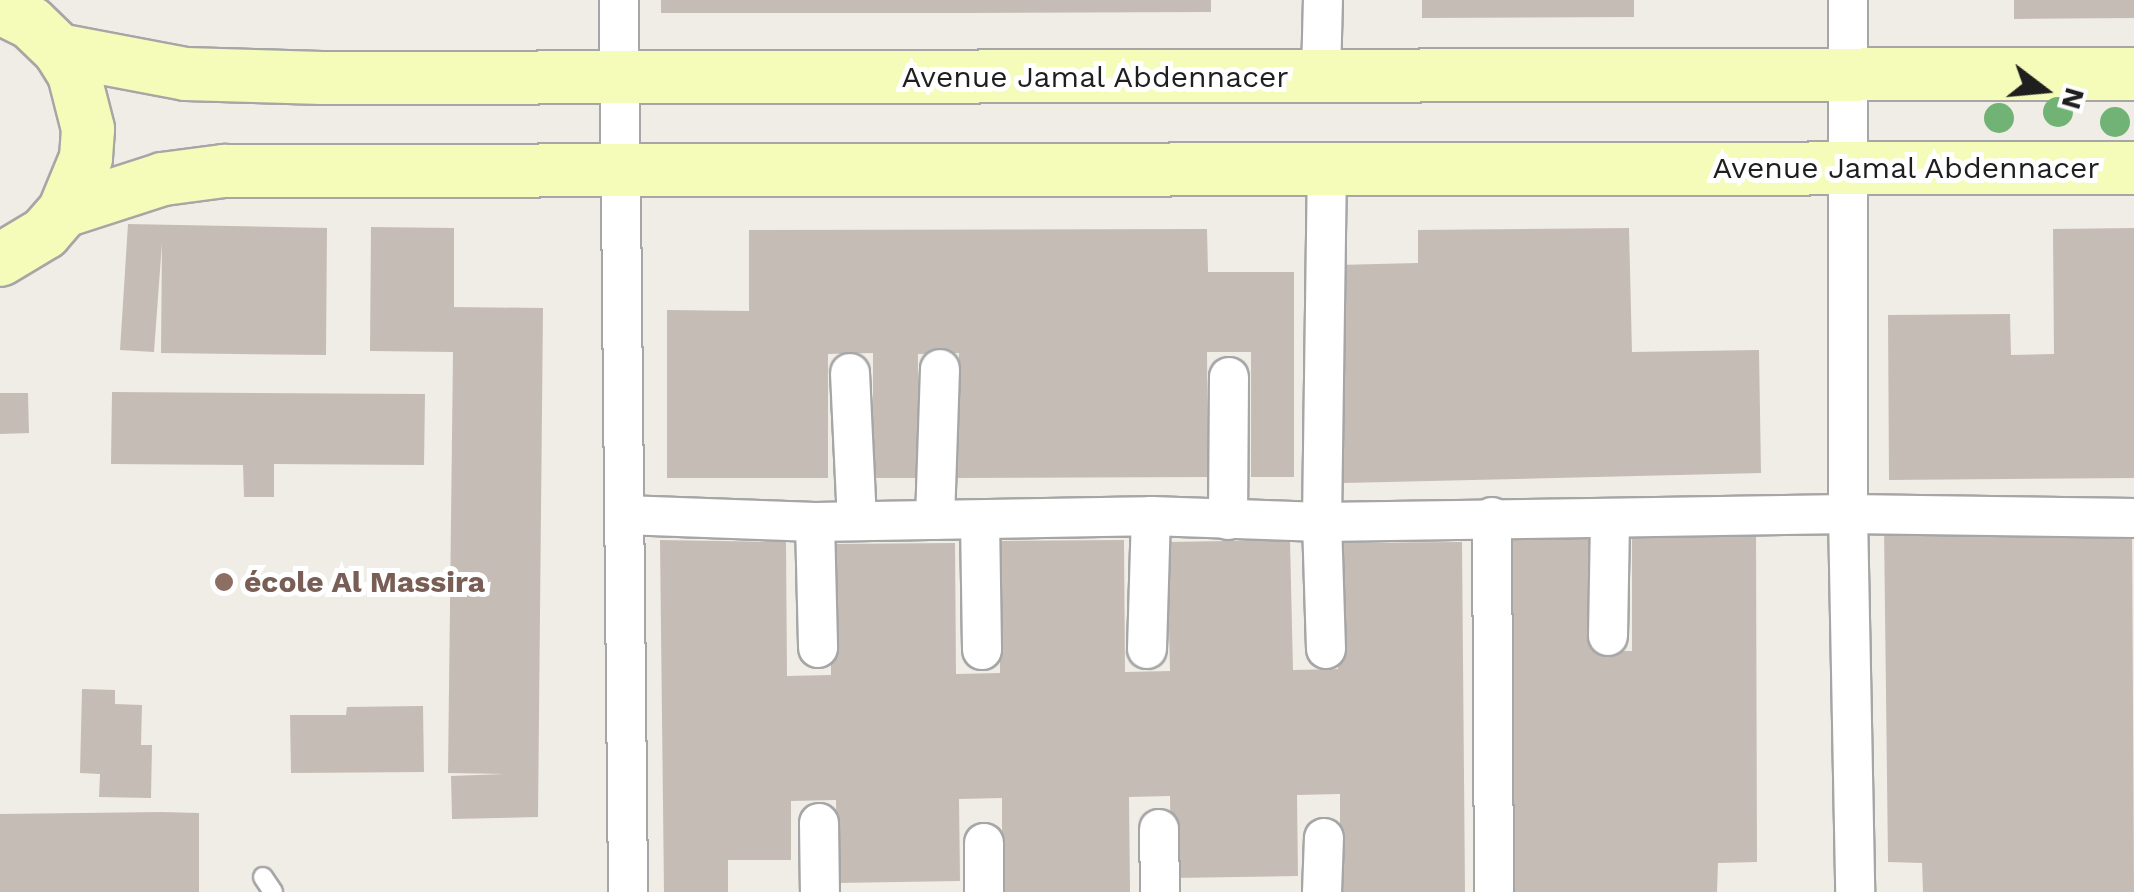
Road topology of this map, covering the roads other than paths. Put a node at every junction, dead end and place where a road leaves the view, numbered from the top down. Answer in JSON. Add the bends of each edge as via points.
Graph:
{"nodes":[{"id":1,"x":619,"y":0,"type":"edge"},
{"id":2,"x":1323,"y":0,"type":"edge"},
{"id":3,"x":1848,"y":0,"type":"edge"},
{"id":4,"x":0,"y":8,"type":"edge"},
{"id":5,"x":59,"y":50,"type":"junction"},
{"id":6,"x":2134,"y":74,"type":"edge"},
{"id":7,"x":1321,"y":76,"type":"junction"},
{"id":8,"x":1847,"y":76,"type":"junction"},
{"id":9,"x":616,"y":80,"type":"junction"},
{"id":10,"x":1846,"y":168,"type":"junction"},
{"id":11,"x":2134,"y":168,"type":"edge"},
{"id":12,"x":619,"y":169,"type":"junction"},
{"id":13,"x":1327,"y":170,"type":"junction"},
{"id":14,"x":64,"y":210,"type":"junction"},
{"id":15,"x":0,"y":260,"type":"edge"},
{"id":16,"x":940,"y":369,"type":"dead end"},
{"id":17,"x":850,"y":373,"type":"dead end"},
{"id":18,"x":1230,"y":377,"type":"dead end"},
{"id":19,"x":1848,"y":514,"type":"junction"},
{"id":20,"x":624,"y":515,"type":"junction"},
{"id":21,"x":1151,"y":516,"type":"junction"},
{"id":22,"x":1492,"y":518,"type":"junction"},
{"id":23,"x":1610,"y":518,"type":"junction"},
{"id":24,"x":2134,"y":518,"type":"edge"},
{"id":25,"x":856,"y":520,"type":"junction"},
{"id":26,"x":935,"y":520,"type":"junction"},
{"id":27,"x":980,"y":520,"type":"junction"},
{"id":28,"x":1228,"y":520,"type":"junction"},
{"id":29,"x":816,"y":522,"type":"junction"},
{"id":30,"x":1322,"y":522,"type":"junction"},
{"id":31,"x":1608,"y":636,"type":"dead end"},
{"id":32,"x":818,"y":648,"type":"dead end"},
{"id":33,"x":1147,"y":649,"type":"dead end"},
{"id":34,"x":1326,"y":649,"type":"dead end"},
{"id":35,"x":982,"y":650,"type":"dead end"},
{"id":36,"x":819,"y":823,"type":"dead end"},
{"id":37,"x":1159,"y":829,"type":"dead end"},
{"id":38,"x":1324,"y":838,"type":"dead end"},
{"id":39,"x":984,"y":843,"type":"dead end"},
{"id":40,"x":628,"y":892,"type":"edge"},
{"id":41,"x":820,"y":892,"type":"edge"},
{"id":42,"x":984,"y":892,"type":"edge"},
{"id":43,"x":1160,"y":892,"type":"edge"},
{"id":44,"x":1322,"y":892,"type":"edge"},
{"id":45,"x":1494,"y":892,"type":"edge"},
{"id":46,"x":1855,"y":892,"type":"edge"}],
"edges":[{"from":1,"to":9,"type":"street"},
{"from":2,"to":7,"type":"street"},
{"from":3,"to":8,"type":"street"},
{"from":4,"to":5,"type":"street","via":[[30,23]]},
{"from":5,"to":9,"type":"street","name":"Avenue Jamal Abdennacer","via":[[186,74]]},
{"from":5,"to":14,"type":"street","via":[[74,74],[88,129],[78,185]]},
{"from":6,"to":8,"type":"street","name":"Avenue Jamal Abdennacer"},
{"from":7,"to":8,"type":"street","name":"Avenue Jamal Abdennacer"},
{"from":7,"to":9,"type":"street","name":"Avenue Jamal Abdennacer"},
{"from":8,"to":10,"type":"street"},
{"from":9,"to":12,"type":"street"},
{"from":10,"to":11,"type":"street","name":"Avenue Jamal Abdennacer"},
{"from":10,"to":13,"type":"street","name":"Avenue Jamal Abdennacer"},
{"from":10,"to":19,"type":"street"},
{"from":12,"to":13,"type":"street","name":"Avenue Jamal Abdennacer"},
{"from":12,"to":14,"type":"street","name":"Avenue Jamal Abdennacer","via":[[224,171],[163,178]]},
{"from":12,"to":20,"type":"street"},
{"from":13,"to":30,"type":"street"},
{"from":14,"to":15,"type":"street","via":[[45,233]]},
{"from":16,"to":26,"type":"street"},
{"from":17,"to":25,"type":"street"},
{"from":18,"to":28,"type":"street"},
{"from":19,"to":23,"type":"street"},
{"from":19,"to":24,"type":"street"},
{"from":19,"to":46,"type":"street"},
{"from":20,"to":29,"type":"street"},
{"from":20,"to":40,"type":"street"},
{"from":21,"to":27,"type":"street"},
{"from":21,"to":28,"type":"street"},
{"from":21,"to":33,"type":"street"},
{"from":22,"to":23,"type":"street"},
{"from":22,"to":30,"type":"street"},
{"from":22,"to":45,"type":"street"},
{"from":23,"to":31,"type":"street"},
{"from":25,"to":26,"type":"street"},
{"from":25,"to":29,"type":"street"},
{"from":26,"to":27,"type":"street"},
{"from":27,"to":35,"type":"street"},
{"from":28,"to":30,"type":"street"},
{"from":29,"to":32,"type":"street"},
{"from":30,"to":34,"type":"street"},
{"from":36,"to":41,"type":"street"},
{"from":37,"to":43,"type":"street"},
{"from":38,"to":44,"type":"street"},
{"from":39,"to":42,"type":"street"}]}
